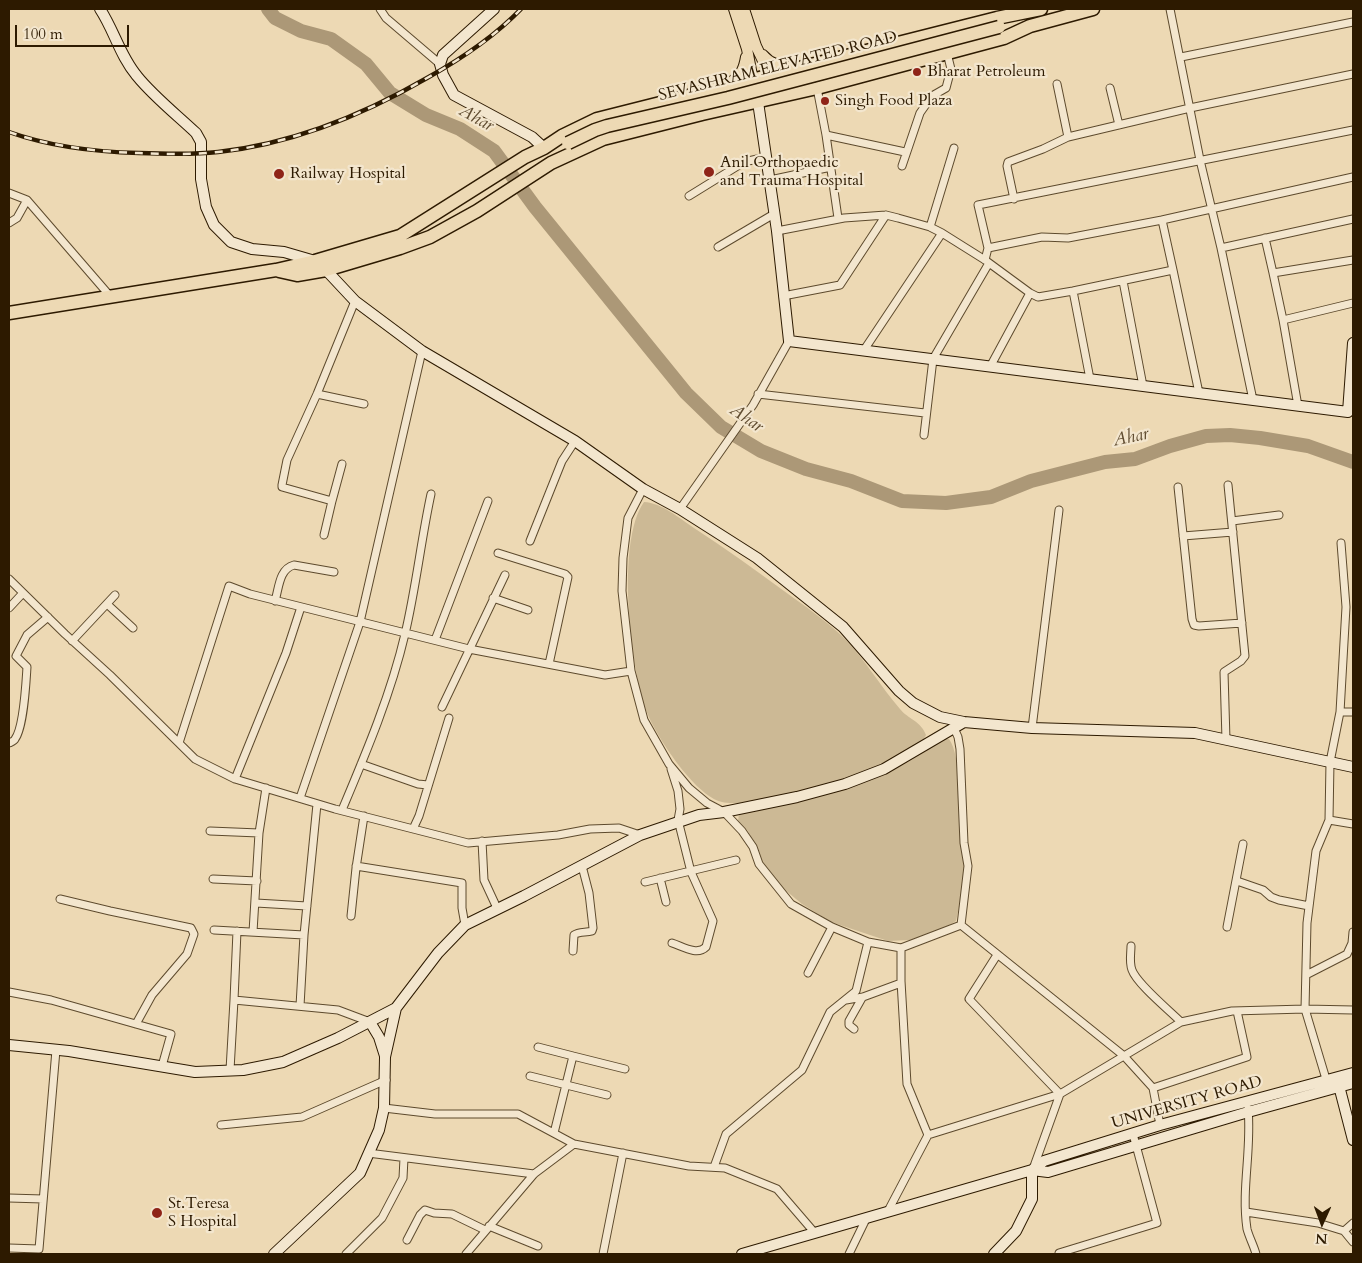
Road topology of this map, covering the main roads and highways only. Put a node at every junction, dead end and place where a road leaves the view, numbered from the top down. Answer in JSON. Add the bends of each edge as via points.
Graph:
{"nodes":[{"id":1,"x":734,"y":9,"type":"edge"},
{"id":2,"x":744,"y":9,"type":"edge"},
{"id":3,"x":1041,"y":9,"type":"edge"},
{"id":4,"x":1094,"y":9,"type":"edge"},
{"id":5,"x":1024,"y":12,"type":"junction"},
{"id":6,"x":1030,"y":26,"type":"junction"},
{"id":7,"x":999,"y":27,"type":"junction"},
{"id":8,"x":751,"y":47,"type":"junction"},
{"id":9,"x":799,"y":67,"type":"junction"},
{"id":10,"x":770,"y":74,"type":"junction"},
{"id":11,"x":752,"y":80,"type":"junction"},
{"id":12,"x":722,"y":88,"type":"junction"},
{"id":13,"x":780,"y":96,"type":"junction"},
{"id":14,"x":758,"y":102,"type":"junction"},
{"id":15,"x":568,"y":143,"type":"junction"},
{"id":16,"x":544,"y":148,"type":"junction"},
{"id":17,"x":551,"y":163,"type":"junction"},
{"id":18,"x":276,"y":270,"type":"junction"},
{"id":19,"x":9,"y":313,"type":"edge"}],
"edges":[{"from":1,"to":8,"type":"main road"},
{"from":2,"to":8,"type":"main road"},
{"from":3,"to":5,"type":"highway"},
{"from":4,"to":6,"type":"highway"},
{"from":5,"to":7,"type":"highway"},
{"from":5,"to":9,"type":"highway"},
{"from":6,"to":7,"type":"highway"},
{"from":6,"to":13,"type":"highway","via":[[1004,38]]},
{"from":7,"to":15,"type":"highway","name":"SEVASHRAM ELEVATED ROAD","bridge":true,"via":[[607,126]]},
{"from":8,"to":9,"type":"main road","via":[[768,61],[784,67]]},
{"from":8,"to":10,"type":"main road"},
{"from":8,"to":11,"type":"main road"},
{"from":8,"to":12,"type":"main road","via":[[738,78]]},
{"from":9,"to":10,"type":"highway"},
{"from":10,"to":11,"type":"highway"},
{"from":10,"to":13,"type":"main road"},
{"from":11,"to":12,"type":"highway"},
{"from":11,"to":14,"type":"main road"},
{"from":12,"to":16,"type":"highway","via":[[597,119]]},
{"from":13,"to":14,"type":"highway"},
{"from":14,"to":17,"type":"highway","via":[[603,138]]},
{"from":15,"to":16,"type":"highway"},
{"from":15,"to":17,"type":"highway"},
{"from":16,"to":18,"type":"highway","via":[[400,236]]},
{"from":17,"to":18,"type":"highway","via":[[461,221],[430,237],[326,270],[298,275]]},
{"from":18,"to":19,"type":"highway"}]}
